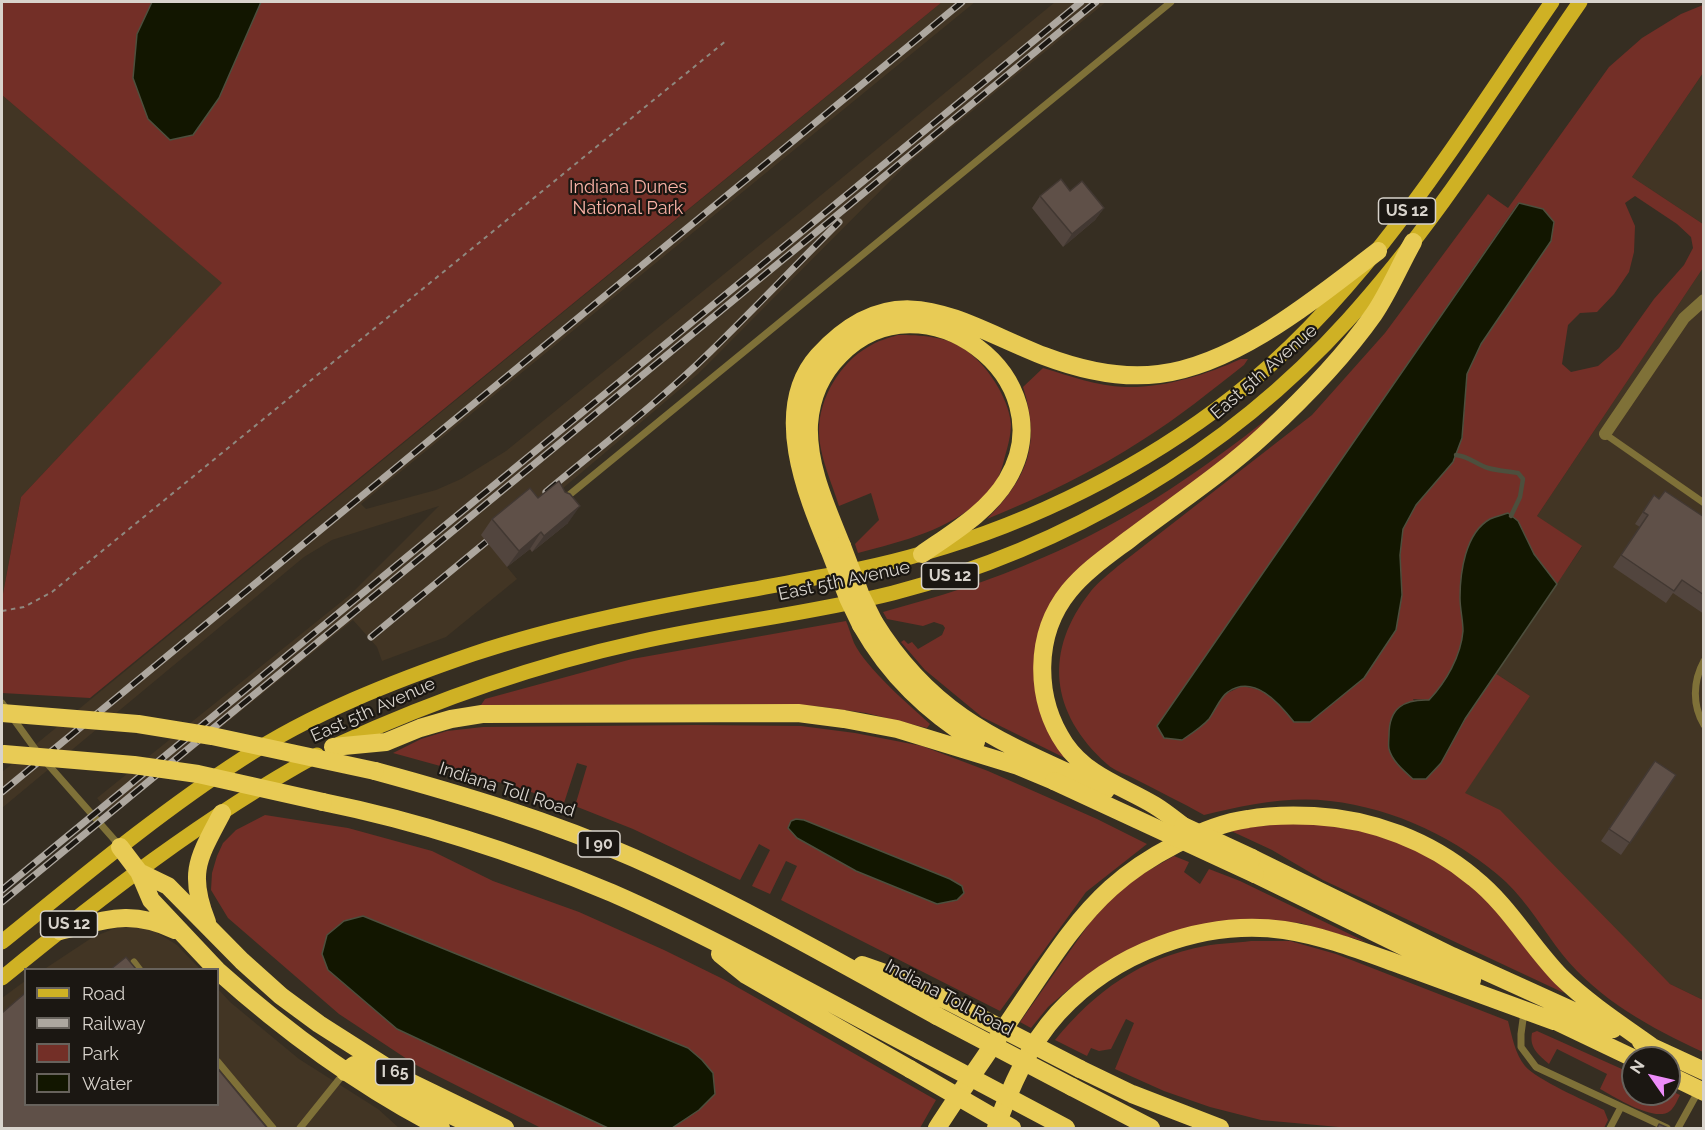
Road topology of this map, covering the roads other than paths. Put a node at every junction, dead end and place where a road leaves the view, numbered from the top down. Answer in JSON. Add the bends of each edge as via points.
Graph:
{"nodes":[{"id":1,"x":1171,"y":2,"type":"edge"},
{"id":2,"x":1552,"y":2,"type":"edge"},
{"id":3,"x":1580,"y":2,"type":"edge"},
{"id":4,"x":1413,"y":242,"type":"junction"},
{"id":5,"x":1378,"y":251,"type":"junction"},
{"id":6,"x":1704,"y":300,"type":"edge"},
{"id":7,"x":1605,"y":434,"type":"joint"},
{"id":8,"x":1704,"y":504,"type":"edge"},
{"id":9,"x":558,"y":505,"type":"edge"},
{"id":10,"x":836,"y":548,"type":"junction"},
{"id":11,"x":922,"y":554,"type":"junction"},
{"id":12,"x":868,"y":623,"type":"junction"},
{"id":13,"x":1704,"y":661,"type":"edge"},
{"id":14,"x":2,"y":703,"type":"edge"},
{"id":15,"x":2,"y":713,"type":"edge"},
{"id":16,"x":1704,"y":725,"type":"edge"},
{"id":17,"x":333,"y":747,"type":"junction"},
{"id":18,"x":3,"y":754,"type":"edge"},
{"id":19,"x":1018,"y":766,"type":"junction"},
{"id":20,"x":1056,"y":774,"type":"junction"},
{"id":21,"x":222,"y":813,"type":"junction"},
{"id":22,"x":1183,"y":826,"type":"junction"},
{"id":23,"x":120,"y":847,"type":"junction"},
{"id":24,"x":1253,"y":866,"type":"junction"},
{"id":25,"x":139,"y":872,"type":"junction"},
{"id":26,"x":210,"y":929,"type":"junction"},
{"id":27,"x":688,"y":929,"type":"junction"},
{"id":28,"x":60,"y":931,"type":"junction"},
{"id":29,"x":179,"y":932,"type":"junction"},
{"id":30,"x":2,"y":942,"type":"edge"},
{"id":31,"x":134,"y":962,"type":"dead end"},
{"id":32,"x":139,"y":968,"type":"edge"},
{"id":33,"x":215,"y":968,"type":"edge"},
{"id":34,"x":219,"y":972,"type":"edge"},
{"id":35,"x":2,"y":978,"type":"edge"},
{"id":36,"x":942,"y":1008,"type":"junction"},
{"id":37,"x":1525,"y":1010,"type":"junction"},
{"id":38,"x":1554,"y":1021,"type":"junction"},
{"id":39,"x":1651,"y":1046,"type":"joint"},
{"id":40,"x":1621,"y":1052,"type":"edge"},
{"id":41,"x":1681,"y":1060,"type":"edge"},
{"id":42,"x":219,"y":1063,"type":"edge"},
{"id":43,"x":1704,"y":1071,"type":"edge"},
{"id":44,"x":345,"y":1072,"type":"junction"},
{"id":45,"x":1681,"y":1082,"type":"edge"},
{"id":46,"x":1701,"y":1091,"type":"edge"},
{"id":47,"x":1621,"y":1107,"type":"junction"},
{"id":48,"x":273,"y":1128,"type":"edge"},
{"id":49,"x":300,"y":1128,"type":"edge"},
{"id":50,"x":441,"y":1128,"type":"edge"},
{"id":51,"x":478,"y":1128,"type":"edge"},
{"id":52,"x":505,"y":1128,"type":"edge"},
{"id":53,"x":937,"y":1128,"type":"edge"},
{"id":54,"x":996,"y":1128,"type":"edge"},
{"id":55,"x":1012,"y":1128,"type":"edge"},
{"id":56,"x":1066,"y":1128,"type":"edge"},
{"id":57,"x":1151,"y":1128,"type":"edge"},
{"id":58,"x":1220,"y":1128,"type":"edge"},
{"id":59,"x":1610,"y":1128,"type":"edge"},
{"id":60,"x":1667,"y":1128,"type":"edge"},
{"id":61,"x":1678,"y":1128,"type":"edge"}],
"edges":[{"from":1,"to":9,"type":"lane"},
{"from":2,"to":5,"type":"main road","name":"East 5th Avenue","number":"US 12"},
{"from":3,"to":4,"type":"main road","name":"East 5th Avenue","number":"US 12"},
{"from":4,"to":17,"type":"main road","name":"East 5th Avenue","number":"US 12","via":[[1334,335],[1255,409],[1145,487],[1040,542],[891,593],[640,642],[556,663],[395,718]]},
{"from":4,"to":22,"type":"highway","via":[[1375,313],[1315,385],[1263,436],[1212,478],[1092,567],[1055,613],[1044,641],[1041,675],[1053,722],[1066,744],[1102,779],[1155,805]]},
{"from":5,"to":10,"type":"highway","via":[[1297,313],[1257,337],[1193,366],[1160,374],[1120,375],[1081,368],[1043,356],[963,320],[918,310],[894,310],[847,329],[815,360],[804,380],[794,426],[802,475]]},
{"from":5,"to":11,"type":"main road","name":"East 5th Avenue","number":"US 12","via":[[1328,310],[1281,356],[1190,428],[1131,465],[1027,517]]},
{"from":6,"to":7,"type":"street","via":[[1684,318]]},
{"from":7,"to":8,"type":"lane"},
{"from":10,"to":11,"type":"highway","via":[[814,469],[811,405],[828,367],[858,339],[878,330],[917,325],[957,333],[994,361],[1018,405],[1021,432],[1008,478],[993,500]]},
{"from":10,"to":12,"type":"highway","bridge":true,"via":[[861,596]]},
{"from":11,"to":23,"type":"main road","name":"East 5th Avenue","number":"US 12","via":[[713,596],[475,653],[382,687],[306,722],[244,757]]},
{"from":12,"to":19,"type":"highway","via":[[889,667],[936,716]]},
{"from":12,"to":20,"type":"highway","via":[[944,705],[969,724]]},
{"from":13,"to":16,"type":"lane","via":[[1694,696]]},
{"from":14,"to":23,"type":"lane","via":[[42,758]]},
{"from":15,"to":36,"type":"highway","name":"Indiana Toll Road","number":"I 90","bridge":true,"via":[[138,724],[212,735],[463,795],[632,857]]},
{"from":17,"to":19,"type":"highway","via":[[386,742],[420,728],[482,714],[763,712],[798,713],[897,729]]},
{"from":17,"to":21,"type":"main road","name":"East 5th Avenue","number":"US 12"},
{"from":18,"to":27,"type":"highway","number":"I 90","bridge":true,"via":[[198,774],[395,818],[612,893]]},
{"from":19,"to":20,"type":"highway"},
{"from":20,"to":22,"type":"highway"},
{"from":20,"to":24,"type":"highway","bridge":true},
{"from":21,"to":25,"type":"main road","name":"East 5th Avenue","number":"US 12"},
{"from":21,"to":26,"type":"highway","via":[[199,857],[196,874],[199,901]]},
{"from":22,"to":24,"type":"highway","bridge":true},
{"from":23,"to":25,"type":"highway","number":"I 65"},
{"from":23,"to":30,"type":"main road","name":"East 5th Avenue","number":"US 12"},
{"from":24,"to":38,"type":"highway"},
{"from":24,"to":39,"type":"highway"},
{"from":25,"to":26,"type":"highway","number":"I 65","via":[[168,886]]},
{"from":25,"to":28,"type":"main road","name":"East 5th Avenue","number":"US 12"},
{"from":25,"to":29,"type":"highway","number":"I 65","via":[[151,900]]},
{"from":26,"to":52,"type":"highway","number":"I 65","via":[[281,996],[319,1024],[410,1082]]},
{"from":27,"to":55,"type":"highway","bridge":true,"via":[[746,975]]},
{"from":27,"to":56,"type":"highway","number":"I 90","bridge":true},
{"from":28,"to":29,"type":"highway","via":[[134,917]]},
{"from":28,"to":35,"type":"main road","name":"East 5th Avenue","number":"US 12"},
{"from":29,"to":33,"type":"highway","number":"I 65"},
{"from":31,"to":32,"type":"lane"},
{"from":34,"to":44,"type":"highway","number":"I 65","via":[[281,1025]]},
{"from":36,"to":57,"type":"highway","name":"Indiana Toll Road","number":"I 90","bridge":true,"via":[[1072,1087]]},
{"from":36,"to":58,"type":"highway","bridge":true,"via":[[1132,1094]]},
{"from":37,"to":38,"type":"highway"},
{"from":37,"to":47,"type":"lane","via":[[1521,1047],[1536,1067]]},
{"from":37,"to":54,"type":"highway","via":[[1325,938],[1251,929],[1176,940],[1110,970],[1057,1014],[1008,1094]]},
{"from":38,"to":40,"type":"highway"},
{"from":39,"to":53,"type":"highway","via":[[1592,1004],[1561,976],[1509,911],[1447,858],[1375,825],[1335,817],[1247,819],[1215,827],[1169,848],[1110,888],[1079,922]]},
{"from":41,"to":43,"type":"highway"},
{"from":42,"to":48,"type":"lane"},
{"from":44,"to":49,"type":"lane"},
{"from":44,"to":50,"type":"highway","number":"I 65"},
{"from":44,"to":51,"type":"highway","via":[[354,1065],[365,1068],[413,1097]]},
{"from":45,"to":46,"type":"highway"},
{"from":46,"to":61,"type":"lane"},
{"from":47,"to":59,"type":"lane"},
{"from":47,"to":60,"type":"lane"}]}
